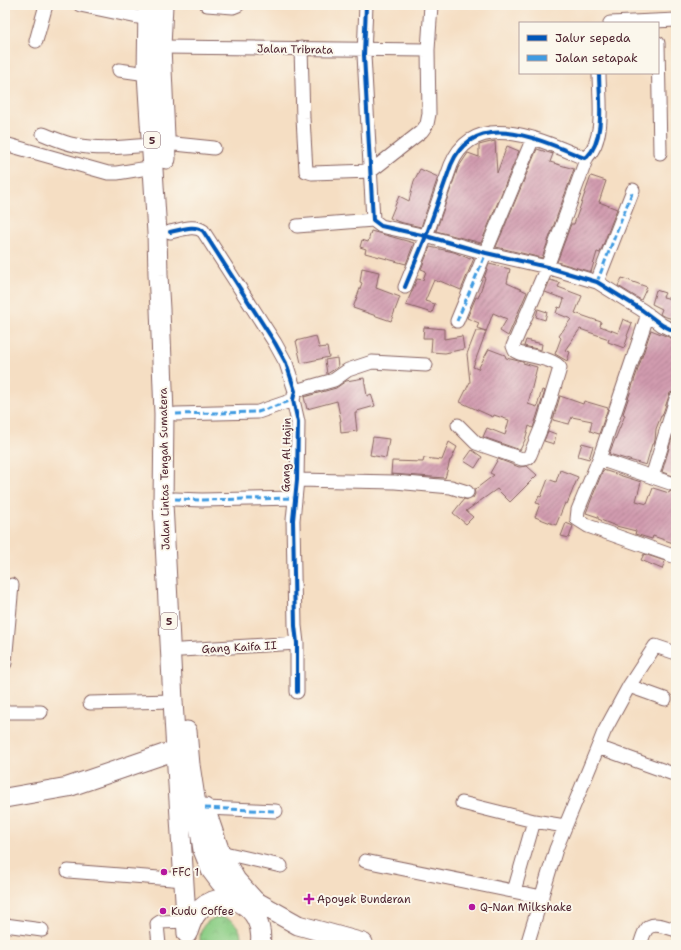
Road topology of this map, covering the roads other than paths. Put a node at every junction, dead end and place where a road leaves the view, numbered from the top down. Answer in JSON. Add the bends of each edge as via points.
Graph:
{"nodes":[{"id":1,"x":46,"y":5,"type":"edge"},
{"id":2,"x":80,"y":5,"type":"edge"},
{"id":3,"x":163,"y":5,"type":"edge"},
{"id":4,"x":206,"y":5,"type":"edge"},
{"id":5,"x":238,"y":5,"type":"edge"},
{"id":6,"x":366,"y":5,"type":"edge"},
{"id":7,"x":431,"y":5,"type":"edge"},
{"id":8,"x":147,"y":12,"type":"edge"},
{"id":9,"x":676,"y":20,"type":"edge"},
{"id":10,"x":658,"y":22,"type":"edge"},
{"id":11,"x":36,"y":41,"type":"dead end"},
{"id":12,"x":161,"y":47,"type":"junction"},
{"id":13,"x":301,"y":48,"type":"junction"},
{"id":14,"x":365,"y":49,"type":"junction"},
{"id":15,"x":428,"y":50,"type":"junction"},
{"id":16,"x":119,"y":70,"type":"dead end"},
{"id":17,"x":147,"y":74,"type":"junction"},
{"id":18,"x":599,"y":74,"type":"edge"},
{"id":19,"x":659,"y":74,"type":"edge"},
{"id":20,"x":43,"y":134,"type":"dead end"},
{"id":21,"x":533,"y":138,"type":"junction"},
{"id":22,"x":5,"y":144,"type":"edge"},
{"id":23,"x":159,"y":145,"type":"junction"},
{"id":24,"x":214,"y":148,"type":"dead end"},
{"id":25,"x":660,"y":153,"type":"dead end"},
{"id":26,"x":588,"y":157,"type":"junction"},
{"id":27,"x":154,"y":167,"type":"junction"},
{"id":28,"x":371,"y":175,"type":"junction"},
{"id":29,"x":633,"y":190,"type":"dead end"},
{"id":30,"x":373,"y":220,"type":"junction"},
{"id":31,"x":297,"y":226,"type":"dead end"},
{"id":32,"x":170,"y":232,"type":"junction"},
{"id":33,"x":426,"y":236,"type":"junction"},
{"id":34,"x":486,"y":253,"type":"junction"},
{"id":35,"x":547,"y":267,"type":"junction"},
{"id":36,"x":164,"y":275,"type":"junction"},
{"id":37,"x":597,"y":282,"type":"junction"},
{"id":38,"x":405,"y":287,"type":"dead end"},
{"id":39,"x":166,"y":308,"type":"junction"},
{"id":40,"x":648,"y":314,"type":"junction"},
{"id":41,"x":457,"y":321,"type":"dead end"},
{"id":42,"x":676,"y":332,"type":"edge"},
{"id":43,"x":426,"y":365,"type":"dead end"},
{"id":44,"x":294,"y":395,"type":"junction"},
{"id":45,"x":676,"y":399,"type":"edge"},
{"id":46,"x":176,"y":414,"type":"junction"},
{"id":47,"x":458,"y":426,"type":"dead end"},
{"id":48,"x":599,"y":459,"type":"junction"},
{"id":49,"x":652,"y":477,"type":"junction"},
{"id":50,"x":297,"y":480,"type":"junction"},
{"id":51,"x":676,"y":485,"type":"edge"},
{"id":52,"x":467,"y":492,"type":"dead end"},
{"id":53,"x":294,"y":498,"type":"junction"},
{"id":54,"x":175,"y":499,"type":"junction"},
{"id":55,"x":676,"y":557,"type":"edge"},
{"id":56,"x":12,"y":585,"type":"dead end"},
{"id":57,"x":297,"y":643,"type":"junction"},
{"id":58,"x":181,"y":650,"type":"junction"},
{"id":59,"x":676,"y":653,"type":"edge"},
{"id":60,"x":5,"y":663,"type":"edge"},
{"id":61,"x":629,"y":686,"type":"junction"},
{"id":62,"x":298,"y":692,"type":"dead end"},
{"id":63,"x":665,"y":700,"type":"dead end"},
{"id":64,"x":173,"y":701,"type":"junction"},
{"id":65,"x":90,"y":703,"type":"dead end"},
{"id":66,"x":5,"y":712,"type":"edge"},
{"id":67,"x":41,"y":712,"type":"dead end"},
{"id":68,"x":598,"y":747,"type":"junction"},
{"id":69,"x":176,"y":750,"type":"junction"},
{"id":70,"x":190,"y":765,"type":"junction"},
{"id":71,"x":676,"y":774,"type":"edge"},
{"id":72,"x":5,"y":798,"type":"edge"},
{"id":73,"x":462,"y":803,"type":"dead end"},
{"id":74,"x":205,"y":808,"type":"junction"},
{"id":75,"x":276,"y":811,"type":"dead end"},
{"id":76,"x":534,"y":821,"type":"junction"},
{"id":77,"x":565,"y":826,"type":"junction"},
{"id":78,"x":220,"y":852,"type":"junction"},
{"id":79,"x":365,"y":861,"type":"dead end"},
{"id":80,"x":281,"y":866,"type":"dead end"},
{"id":81,"x":68,"y":871,"type":"dead end"},
{"id":82,"x":185,"y":880,"type":"junction"},
{"id":83,"x":514,"y":891,"type":"junction"},
{"id":84,"x":538,"y":896,"type":"junction"},
{"id":85,"x":246,"y":907,"type":"junction"},
{"id":86,"x":5,"y":925,"type":"edge"},
{"id":87,"x":42,"y":930,"type":"dead end"},
{"id":88,"x":676,"y":930,"type":"edge"},
{"id":89,"x":188,"y":933,"type":"edge"},
{"id":90,"x":368,"y":944,"type":"edge"},
{"id":91,"x":159,"y":945,"type":"edge"},
{"id":92,"x":260,"y":945,"type":"edge"},
{"id":93,"x":520,"y":945,"type":"edge"},
{"id":94,"x":527,"y":945,"type":"edge"},
{"id":95,"x":640,"y":945,"type":"edge"}],
"edges":[{"from":1,"to":11,"type":"street"},
{"from":2,"to":8,"type":"street"},
{"from":3,"to":12,"type":"highway","name":"Jalan Lintas Tengah Sumatera","number":"5"},
{"from":4,"to":5,"type":"street"},
{"from":6,"to":14,"type":"street"},
{"from":7,"to":15,"type":"street"},
{"from":8,"to":17,"type":"highway","name":"Jalan Lintas Tengah Sumatera","number":"5"},
{"from":9,"to":10,"type":"street"},
{"from":12,"to":13,"type":"street","name":"Jalan Tribrata"},
{"from":12,"to":23,"type":"highway","name":"Jalan Lintas Tengah Sumatera","number":"5"},
{"from":13,"to":14,"type":"street","name":"Jalan Tribrata"},
{"from":13,"to":28,"type":"street","via":[[306,171]]},
{"from":14,"to":15,"type":"street","name":"Jalan Tribrata"},
{"from":14,"to":28,"type":"street"},
{"from":15,"to":28,"type":"street","via":[[427,124]]},
{"from":16,"to":17,"type":"street"},
{"from":17,"to":23,"type":"highway","name":"Jalan Lintas Tengah Sumatera","number":"5"},
{"from":18,"to":26,"type":"street","via":[[600,127]]},
{"from":19,"to":25,"type":"street"},
{"from":20,"to":23,"type":"street","via":[[74,145],[94,147]]},
{"from":21,"to":26,"type":"street","via":[[584,158]]},
{"from":21,"to":33,"type":"street","via":[[510,133],[482,135],[469,140],[455,156]]},
{"from":21,"to":34,"type":"street"},
{"from":22,"to":27,"type":"street","via":[[108,173]]},
{"from":23,"to":24,"type":"street"},
{"from":23,"to":27,"type":"highway","name":"Jalan Lintas Tengah Sumatera","number":"5"},
{"from":23,"to":32,"type":"highway","name":"Jalan Lintas Tengah Sumatera","number":"5"},
{"from":26,"to":35,"type":"street"},
{"from":27,"to":36,"type":"highway","name":"Jalan Lintas Tengah Sumatera","number":"5","via":[[157,233]]},
{"from":28,"to":30,"type":"street"},
{"from":29,"to":37,"type":"street"},
{"from":30,"to":31,"type":"street"},
{"from":30,"to":33,"type":"street","via":[[381,226]]},
{"from":32,"to":36,"type":"highway","name":"Jalan Lintas Tengah Sumatera","number":"5"},
{"from":32,"to":44,"type":"street","name":"Gang Al Hajin","via":[[194,227],[203,231],[276,343],[286,363]]},
{"from":33,"to":34,"type":"street"},
{"from":33,"to":38,"type":"street"},
{"from":34,"to":35,"type":"street"},
{"from":34,"to":41,"type":"street"},
{"from":35,"to":37,"type":"street"},
{"from":35,"to":47,"type":"street","via":[[513,346],[519,354],[553,361],[560,368],[531,453],[528,458],[522,459],[476,444]]},
{"from":36,"to":39,"type":"highway","name":"Jalan Lintas Tengah Sumatera","number":"5"},
{"from":37,"to":40,"type":"street"},
{"from":39,"to":46,"type":"highway","name":"Jalan Lintas Tengah Sumatera","number":"5"},
{"from":39,"to":64,"type":"highway","name":"Jalan Lintas Tengah Sumatera","number":"5","via":[[163,503]]},
{"from":40,"to":42,"type":"street"},
{"from":40,"to":48,"type":"street"},
{"from":43,"to":44,"type":"street","via":[[372,362]]},
{"from":44,"to":46,"type":"street","via":[[258,412]]},
{"from":44,"to":50,"type":"street","name":"Gang Al Hajin","via":[[298,422]]},
{"from":45,"to":49,"type":"street"},
{"from":46,"to":54,"type":"highway","name":"Jalan Lintas Tengah Sumatera","number":"5"},
{"from":48,"to":49,"type":"street"},
{"from":48,"to":55,"type":"street","via":[[578,510],[577,519],[588,526]]},
{"from":49,"to":51,"type":"street"},
{"from":50,"to":52,"type":"street","via":[[402,482],[452,487]]},
{"from":50,"to":53,"type":"street","name":"Gang Al Hajin"},
{"from":53,"to":54,"type":"street"},
{"from":53,"to":57,"type":"street","name":"Gang Al Hajin"},
{"from":54,"to":58,"type":"highway","name":"Jalan Lintas Tengah Sumatera","number":"5"},
{"from":56,"to":60,"type":"street"},
{"from":57,"to":58,"type":"street","name":"Gang Kaifa II"},
{"from":57,"to":62,"type":"street","name":"Gang Al Hajin"},
{"from":58,"to":70,"type":"highway","name":"Jalan Lintas Tengah Sumatera","number":"5"},
{"from":59,"to":61,"type":"street","via":[[655,646]]},
{"from":61,"to":63,"type":"street"},
{"from":61,"to":68,"type":"street"},
{"from":64,"to":65,"type":"street"},
{"from":64,"to":69,"type":"highway","name":"Jalan Lintas Tengah Sumatera","number":"5"},
{"from":66,"to":67,"type":"street"},
{"from":68,"to":71,"type":"street"},
{"from":68,"to":77,"type":"street"},
{"from":69,"to":72,"type":"highway","via":[[68,787]]},
{"from":69,"to":82,"type":"highway","name":"Jalan Lintas Tengah Sumatera","number":"5"},
{"from":70,"to":74,"type":"highway"},
{"from":70,"to":85,"type":"highway","name":"Jalan Lintas Tengah Sumatera","number":"5","via":[[203,850],[211,870],[220,882]]},
{"from":73,"to":76,"type":"street"},
{"from":74,"to":75,"type":"street"},
{"from":74,"to":78,"type":"highway"},
{"from":76,"to":77,"type":"street"},
{"from":76,"to":83,"type":"street"},
{"from":77,"to":84,"type":"street"},
{"from":78,"to":80,"type":"street"},
{"from":78,"to":90,"type":"highway","via":[[236,880],[255,900],[298,925]]},
{"from":79,"to":83,"type":"street"},
{"from":81,"to":82,"type":"street"},
{"from":82,"to":89,"type":"highway","name":"Jalan Lintas Tengah Sumatera","number":"5"},
{"from":83,"to":84,"type":"street"},
{"from":84,"to":93,"type":"street"},
{"from":84,"to":94,"type":"street"},
{"from":85,"to":89,"type":"highway","via":[[224,899],[206,904],[197,912]]},
{"from":85,"to":90,"type":"highway","via":[[288,932]]},
{"from":85,"to":92,"type":"highway","via":[[258,921]]},
{"from":86,"to":87,"type":"street"},
{"from":88,"to":95,"type":"street","via":[[650,926],[646,929]]},
{"from":89,"to":91,"type":"street","via":[[160,922],[157,924]]}]}
